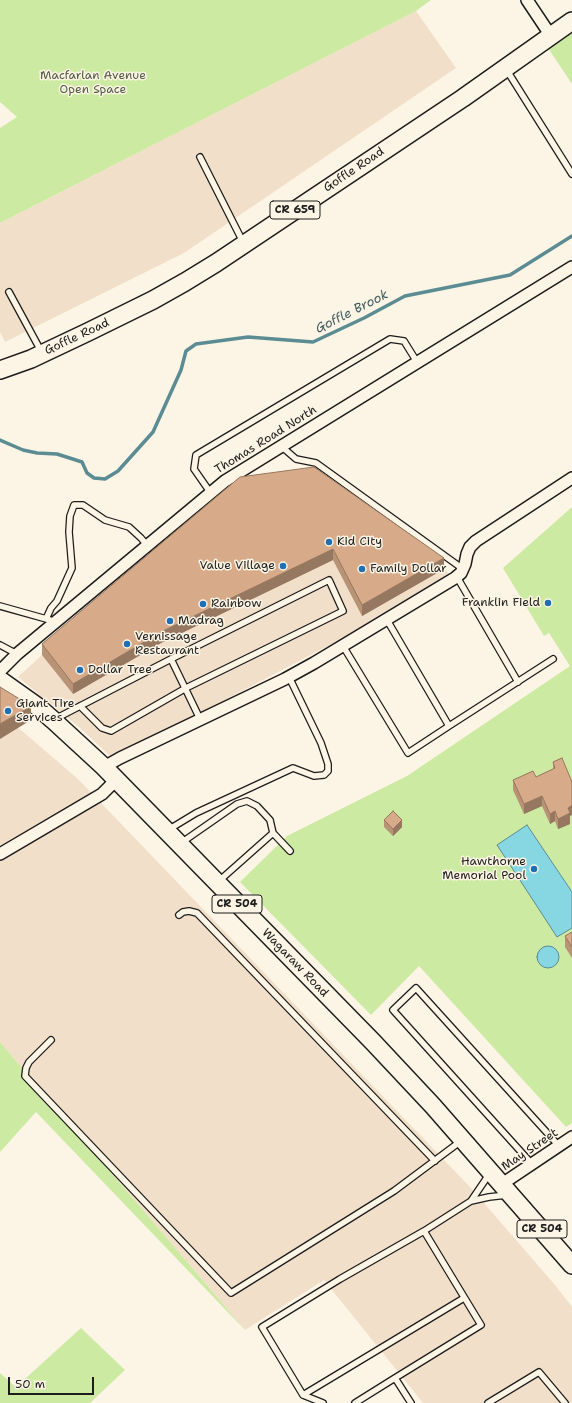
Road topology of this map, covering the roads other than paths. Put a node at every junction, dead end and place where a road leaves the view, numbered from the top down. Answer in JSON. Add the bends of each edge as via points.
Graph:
{"nodes":[{"id":1,"x":526,"y":0,"type":"edge"},
{"id":2,"x":572,"y":21,"type":"edge"},
{"id":3,"x":551,"y":36,"type":"junction"},
{"id":4,"x":506,"y":68,"type":"junction"},
{"id":5,"x":200,"y":157,"type":"dead end"},
{"id":6,"x":572,"y":174,"type":"edge"},
{"id":7,"x":244,"y":244,"type":"junction"},
{"id":8,"x":572,"y":267,"type":"edge"},
{"id":9,"x":9,"y":292,"type":"dead end"},
{"id":10,"x":42,"y":353,"type":"junction"},
{"id":11,"x":417,"y":362,"type":"junction"},
{"id":12,"x":0,"y":370,"type":"edge"},
{"id":13,"x":281,"y":445,"type":"junction"},
{"id":14,"x":572,"y":478,"type":"edge"},
{"id":15,"x":210,"y":492,"type":"junction"},
{"id":16,"x":147,"y":545,"type":"junction"},
{"id":17,"x":460,"y":573,"type":"junction"},
{"id":18,"x":0,"y":606,"type":"edge"},
{"id":19,"x":387,"y":620,"type":"junction"},
{"id":20,"x":51,"y":621,"type":"junction"},
{"id":21,"x":0,"y":645,"type":"edge"},
{"id":22,"x":343,"y":646,"type":"junction"},
{"id":23,"x":17,"y":654,"type":"junction"},
{"id":24,"x":171,"y":659,"type":"junction"},
{"id":25,"x":554,"y":659,"type":"dead end"},
{"id":26,"x":0,"y":671,"type":"edge"},
{"id":27,"x":289,"y":677,"type":"junction"},
{"id":28,"x":0,"y":680,"type":"edge"},
{"id":29,"x":518,"y":682,"type":"junction"},
{"id":30,"x":186,"y":688,"type":"junction"},
{"id":31,"x":80,"y":706,"type":"junction"},
{"id":32,"x":200,"y":719,"type":"junction"},
{"id":33,"x":53,"y":720,"type":"junction"},
{"id":34,"x":449,"y":726,"type":"junction"},
{"id":35,"x":104,"y":768,"type":"junction"},
{"id":36,"x":116,"y":780,"type":"junction"},
{"id":37,"x":166,"y":831,"type":"junction"},
{"id":38,"x":273,"y":833,"type":"junction"},
{"id":39,"x":179,"y":844,"type":"junction"},
{"id":40,"x":290,"y":851,"type":"dead end"},
{"id":41,"x":0,"y":854,"type":"edge"},
{"id":42,"x":217,"y":883,"type":"junction"},
{"id":43,"x":179,"y":916,"type":"dead end"},
{"id":44,"x":51,"y":1040,"type":"dead end"},
{"id":45,"x":572,"y":1137,"type":"edge"},
{"id":46,"x":463,"y":1140,"type":"junction"},
{"id":47,"x":559,"y":1146,"type":"junction"},
{"id":48,"x":435,"y":1160,"type":"junction"},
{"id":49,"x":532,"y":1164,"type":"junction"},
{"id":50,"x":501,"y":1183,"type":"junction"},
{"id":51,"x":471,"y":1201,"type":"junction"},
{"id":52,"x":424,"y":1231,"type":"junction"},
{"id":53,"x":572,"y":1265,"type":"edge"},
{"id":54,"x":464,"y":1298,"type":"junction"},
{"id":55,"x":395,"y":1378,"type":"junction"},
{"id":56,"x":303,"y":1395,"type":"junction"},
{"id":57,"x":323,"y":1403,"type":"edge"},
{"id":58,"x":355,"y":1403,"type":"edge"},
{"id":59,"x":411,"y":1403,"type":"edge"},
{"id":60,"x":488,"y":1403,"type":"edge"},
{"id":61,"x":564,"y":1403,"type":"edge"}],
"edges":[{"from":1,"to":3,"type":"street"},
{"from":2,"to":3,"type":"main road","name":"Goffle Road","number":"CR 659"},
{"from":3,"to":4,"type":"main road","name":"Goffle Road","number":"CR 659"},
{"from":4,"to":6,"type":"lane"},
{"from":4,"to":7,"type":"main road","name":"Goffle Road","number":"CR 659"},
{"from":5,"to":7,"type":"lane"},
{"from":7,"to":10,"type":"main road","name":"Goffle Road","number":"CR 659","via":[[153,300]]},
{"from":8,"to":11,"type":"street","name":"Thomas Road North"},
{"from":9,"to":10,"type":"lane"},
{"from":10,"to":12,"type":"main road","name":"Goffle Road","number":"CR 659"},
{"from":11,"to":13,"type":"street","name":"Thomas Road North"},
{"from":11,"to":15,"type":"lane","via":[[404,341],[390,339],[196,455],[194,469]]},
{"from":13,"to":15,"type":"street","name":"Thomas Road North"},
{"from":13,"to":17,"type":"lane","via":[[296,459],[316,463]]},
{"from":14,"to":17,"type":"street","via":[[476,541],[470,547]]},
{"from":15,"to":16,"type":"street","name":"Thomas Road North"},
{"from":16,"to":20,"type":"street","name":"Thomas Road North"},
{"from":16,"to":20,"type":"lane","via":[[129,527],[105,520],[83,506],[74,505],[69,532],[72,568],[57,601],[51,608]]},
{"from":17,"to":19,"type":"street"},
{"from":17,"to":29,"type":"lane"},
{"from":18,"to":20,"type":"lane"},
{"from":19,"to":22,"type":"street"},
{"from":19,"to":34,"type":"lane"},
{"from":20,"to":23,"type":"street","name":"Thomas Road North"},
{"from":21,"to":23,"type":"lane"},
{"from":22,"to":27,"type":"street"},
{"from":22,"to":34,"type":"lane","via":[[408,753]]},
{"from":23,"to":26,"type":"street","name":"Thomas Road North"},
{"from":24,"to":30,"type":"lane"},
{"from":24,"to":30,"type":"lane","via":[[329,580],[343,611]]},
{"from":24,"to":31,"type":"lane"},
{"from":25,"to":29,"type":"lane"},
{"from":27,"to":32,"type":"street"},
{"from":27,"to":37,"type":"lane","via":[[321,743],[328,771],[324,775],[314,776],[293,768],[196,813]]},
{"from":28,"to":33,"type":"main road","name":"Wagaraw Road","number":"CR 504"},
{"from":29,"to":34,"type":"lane"},
{"from":30,"to":31,"type":"lane","via":[[111,731],[102,728]]},
{"from":30,"to":32,"type":"lane"},
{"from":31,"to":33,"type":"lane"},
{"from":32,"to":35,"type":"street"},
{"from":33,"to":35,"type":"main road","name":"Wagaraw Road","number":"CR 504"},
{"from":35,"to":36,"type":"main road","name":"Wagaraw Road","number":"CR 504"},
{"from":36,"to":37,"type":"main road","name":"Wagaraw Road","number":"CR 504"},
{"from":36,"to":41,"type":"street","via":[[102,794]]},
{"from":37,"to":39,"type":"main road","name":"Wagaraw Road","number":"CR 504"},
{"from":38,"to":39,"type":"lane","via":[[270,820],[257,806],[247,801],[237,804]]},
{"from":38,"to":40,"type":"lane"},
{"from":38,"to":42,"type":"lane"},
{"from":39,"to":42,"type":"main road","name":"Wagaraw Road","number":"CR 504"},
{"from":42,"to":46,"type":"main road","name":"Wagaraw Road","number":"CR 504","via":[[403,1073]]},
{"from":43,"to":48,"type":"lane","via":[[189,910],[197,914]]},
{"from":44,"to":48,"type":"lane","via":[[29,1062],[25,1076],[231,1293],[394,1191]]},
{"from":45,"to":47,"type":"street","name":"May Street"},
{"from":46,"to":48,"type":"lane"},
{"from":46,"to":50,"type":"main road","name":"Wagaraw Road","number":"CR 504"},
{"from":47,"to":49,"type":"street","name":"May Street"},
{"from":47,"to":49,"type":"lane","via":[[416,988],[393,1010]]},
{"from":49,"to":50,"type":"street","name":"May Street"},
{"from":50,"to":51,"type":"lane"},
{"from":50,"to":51,"type":"lane","via":[[489,1196]]},
{"from":50,"to":53,"type":"main road","name":"Wagaraw Road","number":"CR 504"},
{"from":51,"to":52,"type":"lane"},
{"from":52,"to":54,"type":"lane"},
{"from":52,"to":56,"type":"lane","via":[[262,1327]]},
{"from":54,"to":55,"type":"lane","via":[[481,1325]]},
{"from":54,"to":56,"type":"lane"},
{"from":55,"to":58,"type":"lane"},
{"from":55,"to":59,"type":"lane"},
{"from":56,"to":57,"type":"lane"},
{"from":60,"to":61,"type":"lane","via":[[539,1372]]}]}
